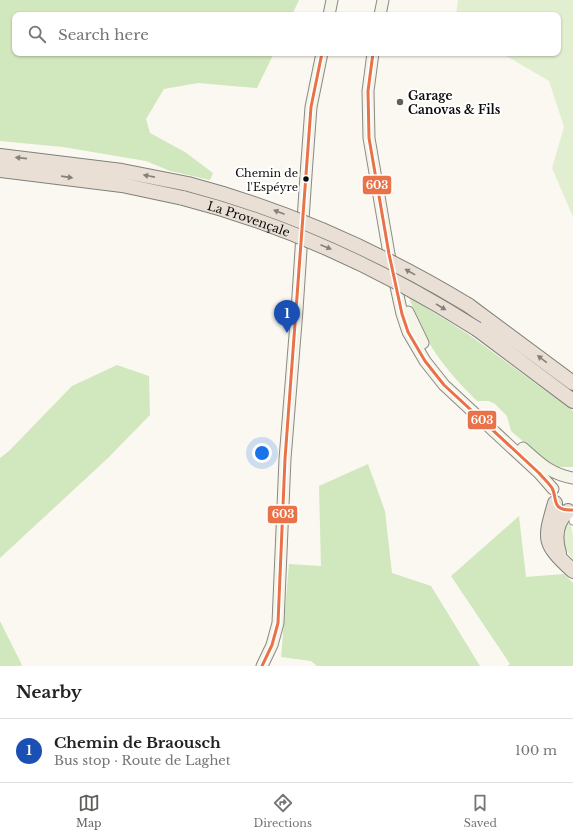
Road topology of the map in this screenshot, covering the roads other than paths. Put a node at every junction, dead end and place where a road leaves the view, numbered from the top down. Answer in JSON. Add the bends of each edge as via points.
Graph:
{"nodes":[{"id":1,"x":332,"y":0,"type":"edge"},
{"id":2,"x":383,"y":0,"type":"edge"},
{"id":3,"x":330,"y":12,"type":"edge"},
{"id":4,"x":381,"y":12,"type":"edge"},
{"id":5,"x":321,"y":56,"type":"edge"},
{"id":6,"x":373,"y":56,"type":"edge"},
{"id":7,"x":0,"y":156,"type":"edge"},
{"id":8,"x":0,"y":170,"type":"edge"},
{"id":9,"x":399,"y":298,"type":"junction"},
{"id":10,"x":573,"y":383,"type":"edge"},
{"id":11,"x":573,"y":401,"type":"edge"},
{"id":12,"x":569,"y":478,"type":"edge"},
{"id":13,"x":554,"y":496,"type":"junction"},
{"id":14,"x":572,"y":513,"type":"edge"},
{"id":15,"x":562,"y":560,"type":"junction"},
{"id":16,"x":573,"y":571,"type":"edge"},
{"id":17,"x":262,"y":666,"type":"edge"}],
"edges":[{"from":1,"to":3,"type":"main road"},
{"from":2,"to":4,"type":"main road"},
{"from":5,"to":17,"type":"main road","via":[[311,107],[285,459],[278,623],[272,645]]},
{"from":6,"to":9,"type":"main road","via":[[368,92],[368,130]]},
{"from":10,"to":7,"type":"highway","name":"La Provençale","one_way":true,"bridge":true,"via":[[468,305],[395,264],[319,228],[239,198],[188,184],[102,168]]},
{"from":8,"to":11,"type":"highway","name":"La Provençale","one_way":true,"bridge":true,"via":[[122,185],[183,198],[243,215],[344,254],[422,295],[477,329]]},
{"from":9,"to":12,"type":"main road","via":[[430,356],[452,384],[545,467],[553,473]]},
{"from":9,"to":13,"type":"main road","via":[[408,332],[438,378],[539,473]]},
{"from":12,"to":13,"type":"main road","via":[[558,482]]},
{"from":13,"to":14,"type":"main road","via":[[561,508]]},
{"from":13,"to":15,"type":"highway","via":[[546,535],[549,545]]},
{"from":14,"to":15,"type":"highway","via":[[561,519],[557,528],[558,550]]},
{"from":15,"to":16,"type":"highway"}]}
